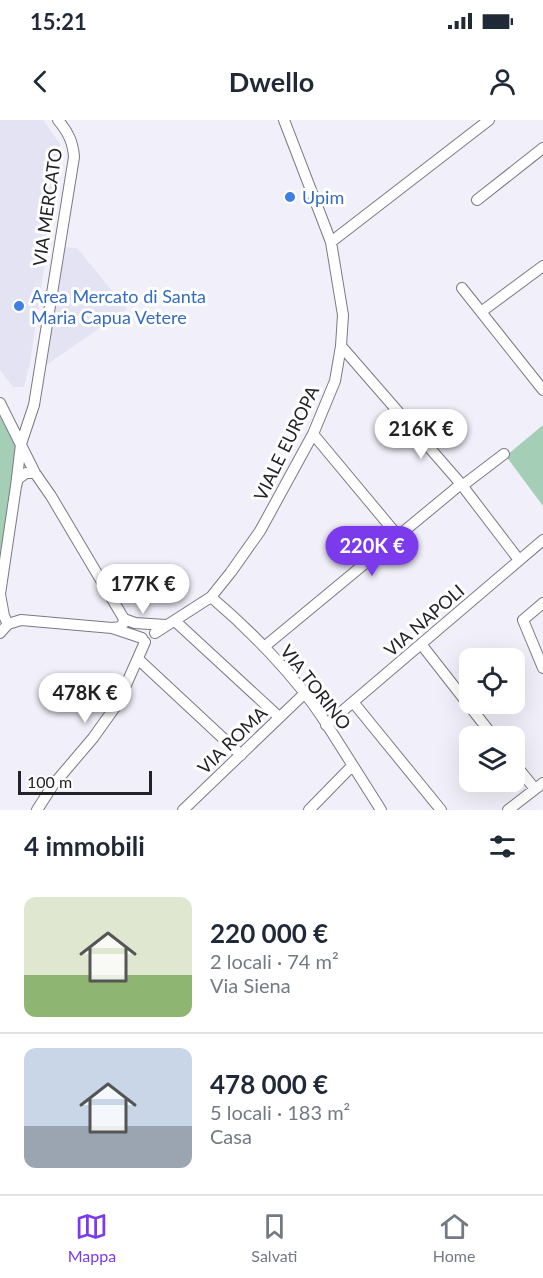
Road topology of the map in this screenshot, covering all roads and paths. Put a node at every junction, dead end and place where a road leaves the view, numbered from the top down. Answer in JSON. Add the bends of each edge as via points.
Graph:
{"nodes":[{"id":1,"x":58,"y":120,"type":"edge"},
{"id":2,"x":284,"y":120,"type":"edge"},
{"id":3,"x":489,"y":120,"type":"edge"},
{"id":4,"x":543,"y":148,"type":"edge"},
{"id":5,"x":477,"y":200,"type":"dead end"},
{"id":6,"x":331,"y":242,"type":"junction"},
{"id":7,"x":543,"y":266,"type":"edge"},
{"id":8,"x":462,"y":288,"type":"dead end"},
{"id":9,"x":481,"y":312,"type":"junction"},
{"id":10,"x":341,"y":346,"type":"junction"},
{"id":11,"x":543,"y":390,"type":"edge"},
{"id":12,"x":0,"y":403,"type":"edge"},
{"id":13,"x":313,"y":434,"type":"junction"},
{"id":14,"x":21,"y":444,"type":"junction"},
{"id":15,"x":504,"y":454,"type":"dead end"},
{"id":16,"x":35,"y":473,"type":"junction"},
{"id":17,"x":462,"y":485,"type":"junction"},
{"id":18,"x":16,"y":486,"type":"junction"},
{"id":19,"x":398,"y":536,"type":"junction"},
{"id":20,"x":543,"y":540,"type":"edge"},
{"id":21,"x":519,"y":560,"type":"junction"},
{"id":22,"x":0,"y":594,"type":"edge"},
{"id":23,"x":211,"y":597,"type":"junction"},
{"id":24,"x":543,"y":603,"type":"edge"},
{"id":25,"x":124,"y":619,"type":"junction"},
{"id":26,"x":171,"y":623,"type":"junction"},
{"id":27,"x":8,"y":624,"type":"junction"},
{"id":28,"x":112,"y":628,"type":"junction"},
{"id":29,"x":0,"y":633,"type":"edge"},
{"id":30,"x":144,"y":640,"type":"junction"},
{"id":31,"x":420,"y":644,"type":"junction"},
{"id":32,"x":264,"y":647,"type":"junction"},
{"id":33,"x":138,"y":659,"type":"junction"},
{"id":34,"x":543,"y":668,"type":"edge"},
{"id":35,"x":304,"y":694,"type":"junction"},
{"id":36,"x":353,"y":702,"type":"junction"},
{"id":37,"x":279,"y":717,"type":"junction"},
{"id":38,"x":326,"y":725,"type":"junction"},
{"id":39,"x":485,"y":726,"type":"edge"},
{"id":40,"x":241,"y":754,"type":"junction"},
{"id":41,"x":352,"y":766,"type":"junction"},
{"id":42,"x":525,"y":773,"type":"edge"},
{"id":43,"x":539,"y":786,"type":"edge"},
{"id":44,"x":37,"y":810,"type":"edge"},
{"id":45,"x":183,"y":810,"type":"edge"},
{"id":46,"x":309,"y":810,"type":"edge"},
{"id":47,"x":381,"y":810,"type":"edge"},
{"id":48,"x":441,"y":810,"type":"edge"},
{"id":49,"x":508,"y":810,"type":"edge"}],
"edges":[{"from":1,"to":14,"type":"street","name":"VIA MERCATO","via":[[73,142],[74,157],[34,405]]},
{"from":2,"to":6,"type":"street","name":"VIALE EUROPA"},
{"from":3,"to":6,"type":"street"},
{"from":4,"to":5,"type":"street"},
{"from":6,"to":10,"type":"street","name":"VIALE EUROPA","via":[[343,315]]},
{"from":7,"to":9,"type":"street"},
{"from":8,"to":9,"type":"street"},
{"from":9,"to":11,"type":"street"},
{"from":10,"to":13,"type":"street","name":"VIALE EUROPA","via":[[335,381]]},
{"from":10,"to":17,"type":"street"},
{"from":12,"to":14,"type":"street"},
{"from":13,"to":19,"type":"street"},
{"from":13,"to":23,"type":"street","name":"VIALE EUROPA","via":[[260,531]]},
{"from":14,"to":16,"type":"street"},
{"from":14,"to":18,"type":"street","name":"VIA MERCATO"},
{"from":15,"to":17,"type":"street"},
{"from":16,"to":18,"type":"street","via":[[26,473]]},
{"from":16,"to":25,"type":"street"},
{"from":17,"to":19,"type":"street"},
{"from":17,"to":21,"type":"street"},
{"from":18,"to":22,"type":"street","name":"VIA MERCATO"},
{"from":19,"to":32,"type":"street"},
{"from":20,"to":21,"type":"street","name":"VIA NAPOLI"},
{"from":21,"to":31,"type":"street","name":"VIA NAPOLI"},
{"from":22,"to":27,"type":"street"},
{"from":23,"to":26,"type":"street","name":"VIALE EUROPA"},
{"from":23,"to":32,"type":"street","name":"VIA TORINO"},
{"from":24,"to":34,"type":"street","via":[[523,620]]},
{"from":25,"to":26,"type":"street","via":[[142,624]]},
{"from":25,"to":28,"type":"street","via":[[120,627]]},
{"from":26,"to":30,"type":"street","name":"VIALE EUROPA","via":[[154,633],[145,630]]},
{"from":26,"to":37,"type":"street"},
{"from":27,"to":28,"type":"street","via":[[21,620]]},
{"from":27,"to":29,"type":"street"},
{"from":28,"to":30,"type":"street"},
{"from":30,"to":33,"type":"street"},
{"from":31,"to":36,"type":"street","name":"VIA NAPOLI"},
{"from":31,"to":39,"type":"street"},
{"from":32,"to":35,"type":"street","name":"VIA TORINO"},
{"from":33,"to":40,"type":"street"},
{"from":33,"to":44,"type":"street","via":[[118,703]]},
{"from":35,"to":37,"type":"street","name":"VIA ROMA"},
{"from":35,"to":38,"type":"street","name":"VIA TORINO"},
{"from":36,"to":38,"type":"street","name":"VIA NAPOLI"},
{"from":36,"to":48,"type":"street"},
{"from":37,"to":40,"type":"street","name":"VIA ROMA"},
{"from":38,"to":41,"type":"street","name":"VIA TORINO"},
{"from":40,"to":45,"type":"street","name":"VIA ROMA"},
{"from":41,"to":46,"type":"street"},
{"from":41,"to":47,"type":"street","name":"VIA TORINO"},
{"from":42,"to":43,"type":"street"},
{"from":43,"to":49,"type":"street"}]}
